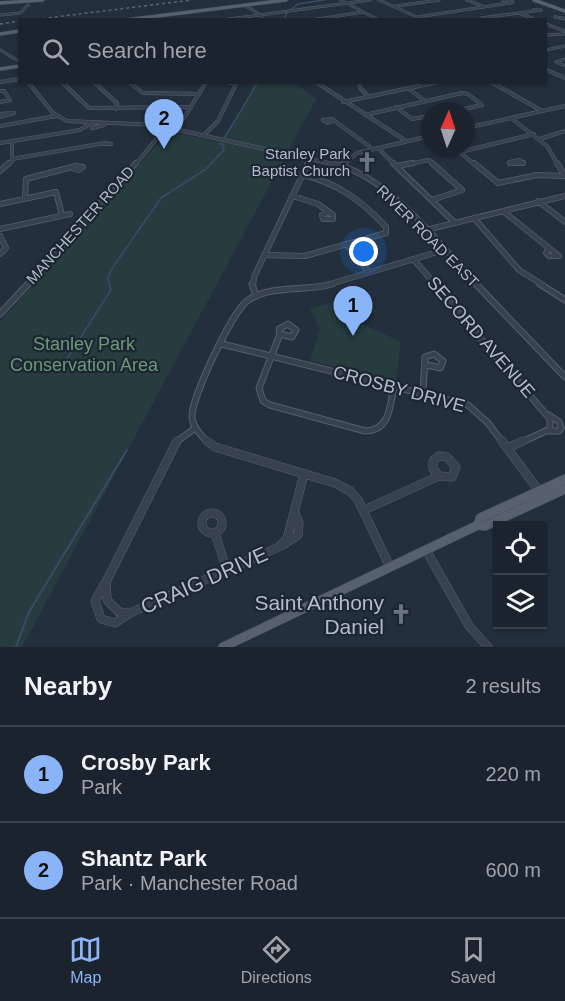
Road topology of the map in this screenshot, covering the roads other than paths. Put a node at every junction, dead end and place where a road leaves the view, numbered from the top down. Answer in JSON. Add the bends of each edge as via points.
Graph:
{"nodes":[{"id":1,"x":43,"y":0,"type":"edge"},
{"id":2,"x":286,"y":0,"type":"edge"},
{"id":3,"x":340,"y":0,"type":"edge"},
{"id":4,"x":370,"y":0,"type":"edge"},
{"id":5,"x":379,"y":0,"type":"edge"},
{"id":6,"x":439,"y":0,"type":"edge"},
{"id":7,"x":467,"y":0,"type":"edge"},
{"id":8,"x":534,"y":0,"type":"edge"},
{"id":9,"x":0,"y":3,"type":"edge"},
{"id":10,"x":346,"y":3,"type":"junction"},
{"id":11,"x":28,"y":4,"type":"dead end"},
{"id":12,"x":501,"y":4,"type":"dead end"},
{"id":13,"x":244,"y":5,"type":"junction"},
{"id":14,"x":394,"y":7,"type":"junction"},
{"id":15,"x":483,"y":7,"type":"junction"},
{"id":16,"x":533,"y":10,"type":"dead end"},
{"id":17,"x":565,"y":11,"type":"edge"},
{"id":18,"x":363,"y":12,"type":"junction"},
{"id":19,"x":517,"y":12,"type":"junction"},
{"id":20,"x":0,"y":15,"type":"edge"},
{"id":21,"x":261,"y":15,"type":"junction"},
{"id":22,"x":417,"y":17,"type":"joint"},
{"id":23,"x":149,"y":18,"type":"edge"},
{"id":24,"x":238,"y":18,"type":"edge"},
{"id":25,"x":262,"y":18,"type":"edge"},
{"id":26,"x":329,"y":18,"type":"edge"},
{"id":27,"x":375,"y":18,"type":"edge"},
{"id":28,"x":481,"y":18,"type":"edge"},
{"id":29,"x":532,"y":18,"type":"edge"},
{"id":30,"x":547,"y":24,"type":"edge"},
{"id":31,"x":565,"y":25,"type":"edge"},
{"id":32,"x":554,"y":27,"type":"junction"},
{"id":33,"x":18,"y":32,"type":"edge"},
{"id":34,"x":565,"y":33,"type":"edge"},
{"id":35,"x":0,"y":34,"type":"edge"},
{"id":36,"x":547,"y":35,"type":"edge"},
{"id":37,"x":565,"y":46,"type":"edge"},
{"id":38,"x":0,"y":50,"type":"edge"},
{"id":39,"x":547,"y":50,"type":"edge"},
{"id":40,"x":8,"y":54,"type":"junction"},
{"id":41,"x":0,"y":56,"type":"edge"},
{"id":42,"x":565,"y":59,"type":"edge"},
{"id":43,"x":18,"y":62,"type":"edge"},
{"id":44,"x":18,"y":64,"type":"edge"},
{"id":45,"x":565,"y":66,"type":"edge"},
{"id":46,"x":0,"y":69,"type":"edge"},
{"id":47,"x":547,"y":70,"type":"edge"},
{"id":48,"x":565,"y":78,"type":"edge"},
{"id":49,"x":18,"y":79,"type":"edge"},
{"id":50,"x":0,"y":82,"type":"edge"},
{"id":51,"x":30,"y":84,"type":"edge"},
{"id":52,"x":64,"y":84,"type":"edge"},
{"id":53,"x":97,"y":84,"type":"edge"},
{"id":54,"x":132,"y":84,"type":"edge"},
{"id":55,"x":205,"y":84,"type":"edge"},
{"id":56,"x":235,"y":84,"type":"edge"},
{"id":57,"x":319,"y":84,"type":"edge"},
{"id":58,"x":352,"y":84,"type":"edge"},
{"id":59,"x":359,"y":84,"type":"edge"},
{"id":60,"x":428,"y":84,"type":"edge"},
{"id":61,"x":496,"y":84,"type":"edge"},
{"id":62,"x":409,"y":88,"type":"junction"},
{"id":63,"x":0,"y":91,"type":"edge"},
{"id":64,"x":199,"y":94,"type":"junction"},
{"id":65,"x":7,"y":95,"type":"junction"},
{"id":66,"x":0,"y":96,"type":"edge"},
{"id":67,"x":368,"y":96,"type":"junction"},
{"id":68,"x":10,"y":100,"type":"junction"},
{"id":69,"x":425,"y":101,"type":"junction"},
{"id":70,"x":0,"y":102,"type":"edge"},
{"id":71,"x":342,"y":102,"type":"junction"},
{"id":72,"x":13,"y":104,"type":"dead end"},
{"id":73,"x":475,"y":106,"type":"edge"},
{"id":74,"x":565,"y":106,"type":"edge"},
{"id":75,"x":190,"y":107,"type":"junction"},
{"id":76,"x":396,"y":107,"type":"junction"},
{"id":77,"x":116,"y":109,"type":"junction"},
{"id":78,"x":542,"y":111,"type":"junction"},
{"id":79,"x":0,"y":115,"type":"edge"},
{"id":80,"x":365,"y":115,"type":"junction"},
{"id":81,"x":56,"y":116,"type":"junction"},
{"id":82,"x":6,"y":117,"type":"junction"},
{"id":83,"x":421,"y":118,"type":"edge"},
{"id":84,"x":511,"y":118,"type":"junction"},
{"id":85,"x":74,"y":122,"type":"junction"},
{"id":86,"x":333,"y":122,"type":"dead end"},
{"id":87,"x":7,"y":125,"type":"junction"},
{"id":88,"x":0,"y":126,"type":"edge"},
{"id":89,"x":91,"y":126,"type":"junction"},
{"id":90,"x":475,"y":126,"type":"edge"},
{"id":91,"x":170,"y":128,"type":"junction"},
{"id":92,"x":565,"y":131,"type":"edge"},
{"id":93,"x":70,"y":132,"type":"junction"},
{"id":94,"x":534,"y":134,"type":"junction"},
{"id":95,"x":204,"y":135,"type":"junction"},
{"id":96,"x":421,"y":138,"type":"edge"},
{"id":97,"x":540,"y":139,"type":"junction"},
{"id":98,"x":12,"y":141,"type":"junction"},
{"id":99,"x":405,"y":141,"type":"junction"},
{"id":100,"x":0,"y":143,"type":"edge"},
{"id":101,"x":98,"y":144,"type":"dead end"},
{"id":102,"x":375,"y":148,"type":"junction"},
{"id":103,"x":12,"y":159,"type":"junction"},
{"id":104,"x":310,"y":159,"type":"junction"},
{"id":105,"x":516,"y":165,"type":"dead end"},
{"id":106,"x":341,"y":166,"type":"junction"},
{"id":107,"x":397,"y":166,"type":"junction"},
{"id":108,"x":562,"y":166,"type":"edge"},
{"id":109,"x":72,"y":168,"type":"dead end"},
{"id":110,"x":0,"y":171,"type":"edge"},
{"id":111,"x":303,"y":175,"type":"junction"},
{"id":112,"x":528,"y":176,"type":"junction"},
{"id":113,"x":565,"y":176,"type":"edge"},
{"id":114,"x":293,"y":196,"type":"junction"},
{"id":115,"x":565,"y":196,"type":"edge"},
{"id":116,"x":25,"y":198,"type":"junction"},
{"id":117,"x":432,"y":200,"type":"junction"},
{"id":118,"x":538,"y":201,"type":"junction"},
{"id":119,"x":0,"y":204,"type":"edge"},
{"id":120,"x":503,"y":211,"type":"junction"},
{"id":121,"x":327,"y":213,"type":"dead end"},
{"id":122,"x":70,"y":214,"type":"dead end"},
{"id":123,"x":62,"y":215,"type":"junction"},
{"id":124,"x":474,"y":218,"type":"junction"},
{"id":125,"x":454,"y":222,"type":"junction"},
{"id":126,"x":565,"y":222,"type":"edge"},
{"id":127,"x":0,"y":229,"type":"edge"},
{"id":128,"x":426,"y":230,"type":"junction"},
{"id":129,"x":0,"y":236,"type":"edge"},
{"id":130,"x":347,"y":245,"type":"junction"},
{"id":131,"x":548,"y":249,"type":"dead end"},
{"id":132,"x":444,"y":250,"type":"junction"},
{"id":133,"x":0,"y":254,"type":"edge"},
{"id":134,"x":264,"y":255,"type":"junction"},
{"id":135,"x":413,"y":259,"type":"junction"},
{"id":136,"x":369,"y":272,"type":"junction"},
{"id":137,"x":256,"y":296,"type":"junction"},
{"id":138,"x":565,"y":300,"type":"edge"},
{"id":139,"x":0,"y":314,"type":"edge"},
{"id":140,"x":280,"y":334,"type":"dead end"},
{"id":141,"x":222,"y":344,"type":"junction"},
{"id":142,"x":272,"y":357,"type":"junction"},
{"id":143,"x":427,"y":365,"type":"dead end"},
{"id":144,"x":565,"y":376,"type":"edge"},
{"id":145,"x":394,"y":386,"type":"junction"},
{"id":146,"x":423,"y":393,"type":"junction"},
{"id":147,"x":548,"y":415,"type":"joint"},
{"id":148,"x":195,"y":428,"type":"junction"},
{"id":149,"x":547,"y":431,"type":"joint"},
{"id":150,"x":508,"y":448,"type":"junction"},
{"id":151,"x":304,"y":474,"type":"junction"},
{"id":152,"x":439,"y":476,"type":"dead end"},
{"id":153,"x":565,"y":479,"type":"edge"},
{"id":154,"x":565,"y":489,"type":"edge"},
{"id":155,"x":539,"y":491,"type":"junction"},
{"id":156,"x":364,"y":510,"type":"junction"},
{"id":157,"x":295,"y":513,"type":"joint"},
{"id":158,"x":478,"y":525,"type":"junction"},
{"id":159,"x":215,"y":533,"type":"dead end"},
{"id":160,"x":279,"y":547,"type":"joint"},
{"id":161,"x":426,"y":550,"type":"junction"},
{"id":162,"x":390,"y":567,"type":"junction"},
{"id":163,"x":227,"y":571,"type":"junction"},
{"id":164,"x":106,"y":582,"type":"junction"},
{"id":165,"x":130,"y":613,"type":"junction"},
{"id":166,"x":237,"y":644,"type":"edge"},
{"id":167,"x":223,"y":647,"type":"edge"},
{"id":168,"x":488,"y":647,"type":"edge"}],
"edges":[{"from":1,"to":9,"type":"main road"},
{"from":2,"to":13,"type":"main road"},
{"from":3,"to":10,"type":"street"},
{"from":4,"to":10,"type":"street"},
{"from":5,"to":14,"type":"street"},
{"from":6,"to":14,"type":"street"},
{"from":7,"to":15,"type":"street"},
{"from":8,"to":17,"type":"main road"},
{"from":10,"to":18,"type":"street"},
{"from":10,"to":21,"type":"street"},
{"from":11,"to":20,"type":"street","via":[[20,13]]},
{"from":12,"to":15,"type":"street"},
{"from":13,"to":21,"type":"street"},
{"from":13,"to":23,"type":"main road"},
{"from":14,"to":22,"type":"street"},
{"from":15,"to":22,"type":"street"},
{"from":16,"to":19,"type":"street"},
{"from":18,"to":26,"type":"street"},
{"from":18,"to":27,"type":"street"},
{"from":19,"to":28,"type":"street"},
{"from":19,"to":29,"type":"street"},
{"from":21,"to":24,"type":"street"},
{"from":21,"to":25,"type":"street"},
{"from":30,"to":32,"type":"street"},
{"from":31,"to":32,"type":"street"},
{"from":32,"to":34,"type":"street"},
{"from":33,"to":35,"type":"main road"},
{"from":34,"to":36,"type":"street"},
{"from":37,"to":39,"type":"street"},
{"from":38,"to":40,"type":"street"},
{"from":40,"to":41,"type":"street"},
{"from":40,"to":43,"type":"street"},
{"from":42,"to":45,"type":"street","via":[[556,62]]},
{"from":44,"to":46,"type":"main road"},
{"from":47,"to":48,"type":"street"},
{"from":49,"to":50,"type":"street"},
{"from":51,"to":81,"type":"street"},
{"from":52,"to":77,"type":"street","via":[[86,106]]},
{"from":53,"to":77,"type":"street","via":[[117,103]]},
{"from":54,"to":64,"type":"street","via":[[143,93]]},
{"from":55,"to":64,"type":"street","name":"MANCHESTER ROAD"},
{"from":56,"to":95,"type":"street","via":[[218,121]]},
{"from":57,"to":71,"type":"street"},
{"from":58,"to":59,"type":"street"},
{"from":59,"to":67,"type":"street"},
{"from":60,"to":62,"type":"street"},
{"from":61,"to":78,"type":"street"},
{"from":62,"to":67,"type":"street"},
{"from":62,"to":69,"type":"street"},
{"from":63,"to":65,"type":"street"},
{"from":64,"to":75,"type":"street","name":"MANCHESTER ROAD"},
{"from":65,"to":66,"type":"street"},
{"from":65,"to":68,"type":"street"},
{"from":67,"to":71,"type":"street"},
{"from":68,"to":70,"type":"street"},
{"from":68,"to":72,"type":"street"},
{"from":69,"to":73,"type":"street","via":[[465,93],[482,105]]},
{"from":69,"to":76,"type":"street"},
{"from":71,"to":80,"type":"street"},
{"from":74,"to":78,"type":"street"},
{"from":75,"to":77,"type":"street"},
{"from":75,"to":91,"type":"street","name":"MANCHESTER ROAD","via":[[184,118]]},
{"from":76,"to":80,"type":"street"},
{"from":76,"to":83,"type":"street","via":[[412,119]]},
{"from":78,"to":84,"type":"street"},
{"from":79,"to":82,"type":"street"},
{"from":79,"to":82,"type":"street","via":[[14,113]]},
{"from":80,"to":99,"type":"street"},
{"from":81,"to":85,"type":"street"},
{"from":81,"to":87,"type":"street"},
{"from":82,"to":87,"type":"street"},
{"from":84,"to":90,"type":"street"},
{"from":84,"to":94,"type":"street"},
{"from":85,"to":89,"type":"street"},
{"from":85,"to":93,"type":"street","via":[[76,127]]},
{"from":86,"to":102,"type":"street"},
{"from":87,"to":88,"type":"street"},
{"from":89,"to":91,"type":"street","name":"RIVER ROAD EAST","via":[[147,124]]},
{"from":89,"to":93,"type":"street"},
{"from":91,"to":95,"type":"street","name":"RIVER ROAD EAST"},
{"from":91,"to":139,"type":"street","name":"MANCHESTER ROAD"},
{"from":92,"to":97,"type":"street"},
{"from":93,"to":98,"type":"street"},
{"from":94,"to":97,"type":"street"},
{"from":94,"to":112,"type":"street","via":[[460,152],[498,183]]},
{"from":95,"to":104,"type":"street","name":"RIVER ROAD EAST"},
{"from":96,"to":99,"type":"street"},
{"from":97,"to":108,"type":"street"},
{"from":98,"to":100,"type":"street"},
{"from":98,"to":103,"type":"street"},
{"from":99,"to":102,"type":"street"},
{"from":101,"to":103,"type":"street"},
{"from":102,"to":106,"type":"street","via":[[353,155]]},
{"from":102,"to":107,"type":"street"},
{"from":103,"to":110,"type":"street"},
{"from":104,"to":106,"type":"street","name":"RIVER ROAD EAST"},
{"from":104,"to":111,"type":"street"},
{"from":105,"to":112,"type":"street"},
{"from":106,"to":128,"type":"street","name":"RIVER ROAD EAST","via":[[380,184]]},
{"from":107,"to":117,"type":"street"},
{"from":107,"to":117,"type":"street","via":[[429,160],[462,190]]},
{"from":108,"to":113,"type":"street"},
{"from":109,"to":116,"type":"street","via":[[26,179]]},
{"from":111,"to":114,"type":"street"},
{"from":111,"to":130,"type":"street","via":[[347,189],[386,227],[386,233]]},
{"from":112,"to":113,"type":"street"},
{"from":114,"to":121,"type":"street","via":[[318,204]]},
{"from":114,"to":134,"type":"street"},
{"from":115,"to":118,"type":"street"},
{"from":116,"to":119,"type":"street"},
{"from":116,"to":123,"type":"street","via":[[57,193]]},
{"from":117,"to":125,"type":"street"},
{"from":118,"to":120,"type":"street"},
{"from":118,"to":126,"type":"street"},
{"from":120,"to":124,"type":"street"},
{"from":120,"to":131,"type":"street"},
{"from":122,"to":123,"type":"street"},
{"from":123,"to":127,"type":"street"},
{"from":124,"to":125,"type":"street"},
{"from":124,"to":138,"type":"street","via":[[519,270]]},
{"from":125,"to":128,"type":"street"},
{"from":128,"to":132,"type":"street","name":"RIVER ROAD EAST"},
{"from":129,"to":133,"type":"street","via":[[6,248]]},
{"from":130,"to":134,"type":"street","via":[[294,258]]},
{"from":130,"to":136,"type":"street"},
{"from":132,"to":135,"type":"street"},
{"from":132,"to":144,"type":"street","name":"RIVER ROAD EAST"},
{"from":134,"to":137,"type":"street","via":[[252,283]]},
{"from":135,"to":136,"type":"street"},
{"from":135,"to":147,"type":"street","name":"SECORD AVENUE"},
{"from":136,"to":137,"type":"street","via":[[316,288]]},
{"from":137,"to":141,"type":"street","via":[[236,314]]},
{"from":140,"to":142,"type":"street"},
{"from":141,"to":142,"type":"street","name":"CROSBY DRIVE"},
{"from":141,"to":148,"type":"street","via":[[193,406]]},
{"from":142,"to":145,"type":"street","name":"CROSBY DRIVE"},
{"from":142,"to":145,"type":"street","via":[[259,388],[263,401],[365,431],[375,431],[387,421]]},
{"from":143,"to":146,"type":"street"},
{"from":145,"to":146,"type":"street","name":"CROSBY DRIVE"},
{"from":146,"to":150,"type":"street","name":"CROSBY DRIVE","via":[[468,405]]},
{"from":147,"to":149,"type":"street","name":"SECORD AVENUE","via":[[560,422],[561,428]]},
{"from":148,"to":151,"type":"street","via":[[215,447]]},
{"from":148,"to":164,"type":"street","name":"CRAIG DRIVE","via":[[171,448]]},
{"from":149,"to":150,"type":"street","name":"SECORD AVENUE"},
{"from":150,"to":155,"type":"street","name":"CROSBY DRIVE"},
{"from":151,"to":156,"type":"street","via":[[350,491]]},
{"from":151,"to":157,"type":"street","name":"CRAIG DRIVE"},
{"from":152,"to":156,"type":"street"},
{"from":153,"to":155,"type":"main road"},
{"from":154,"to":158,"type":"main road","via":[[485,526]]},
{"from":155,"to":158,"type":"main road","via":[[480,518]]},
{"from":156,"to":162,"type":"street"},
{"from":157,"to":160,"type":"street","name":"CRAIG DRIVE","via":[[298,535]]},
{"from":158,"to":161,"type":"main road"},
{"from":159,"to":163,"type":"street"},
{"from":160,"to":163,"type":"street","name":"CRAIG DRIVE"},
{"from":161,"to":162,"type":"main road"},
{"from":161,"to":168,"type":"street","via":[[469,626]]},
{"from":162,"to":166,"type":"main road"},
{"from":163,"to":165,"type":"street","name":"CRAIG DRIVE"},
{"from":164,"to":165,"type":"street","name":"CRAIG DRIVE","via":[[107,600],[112,608]]},
{"from":164,"to":165,"type":"street","name":"CRAIG DRIVE","via":[[95,601],[100,619],[115,623]]},
{"from":166,"to":167,"type":"main road"}]}
